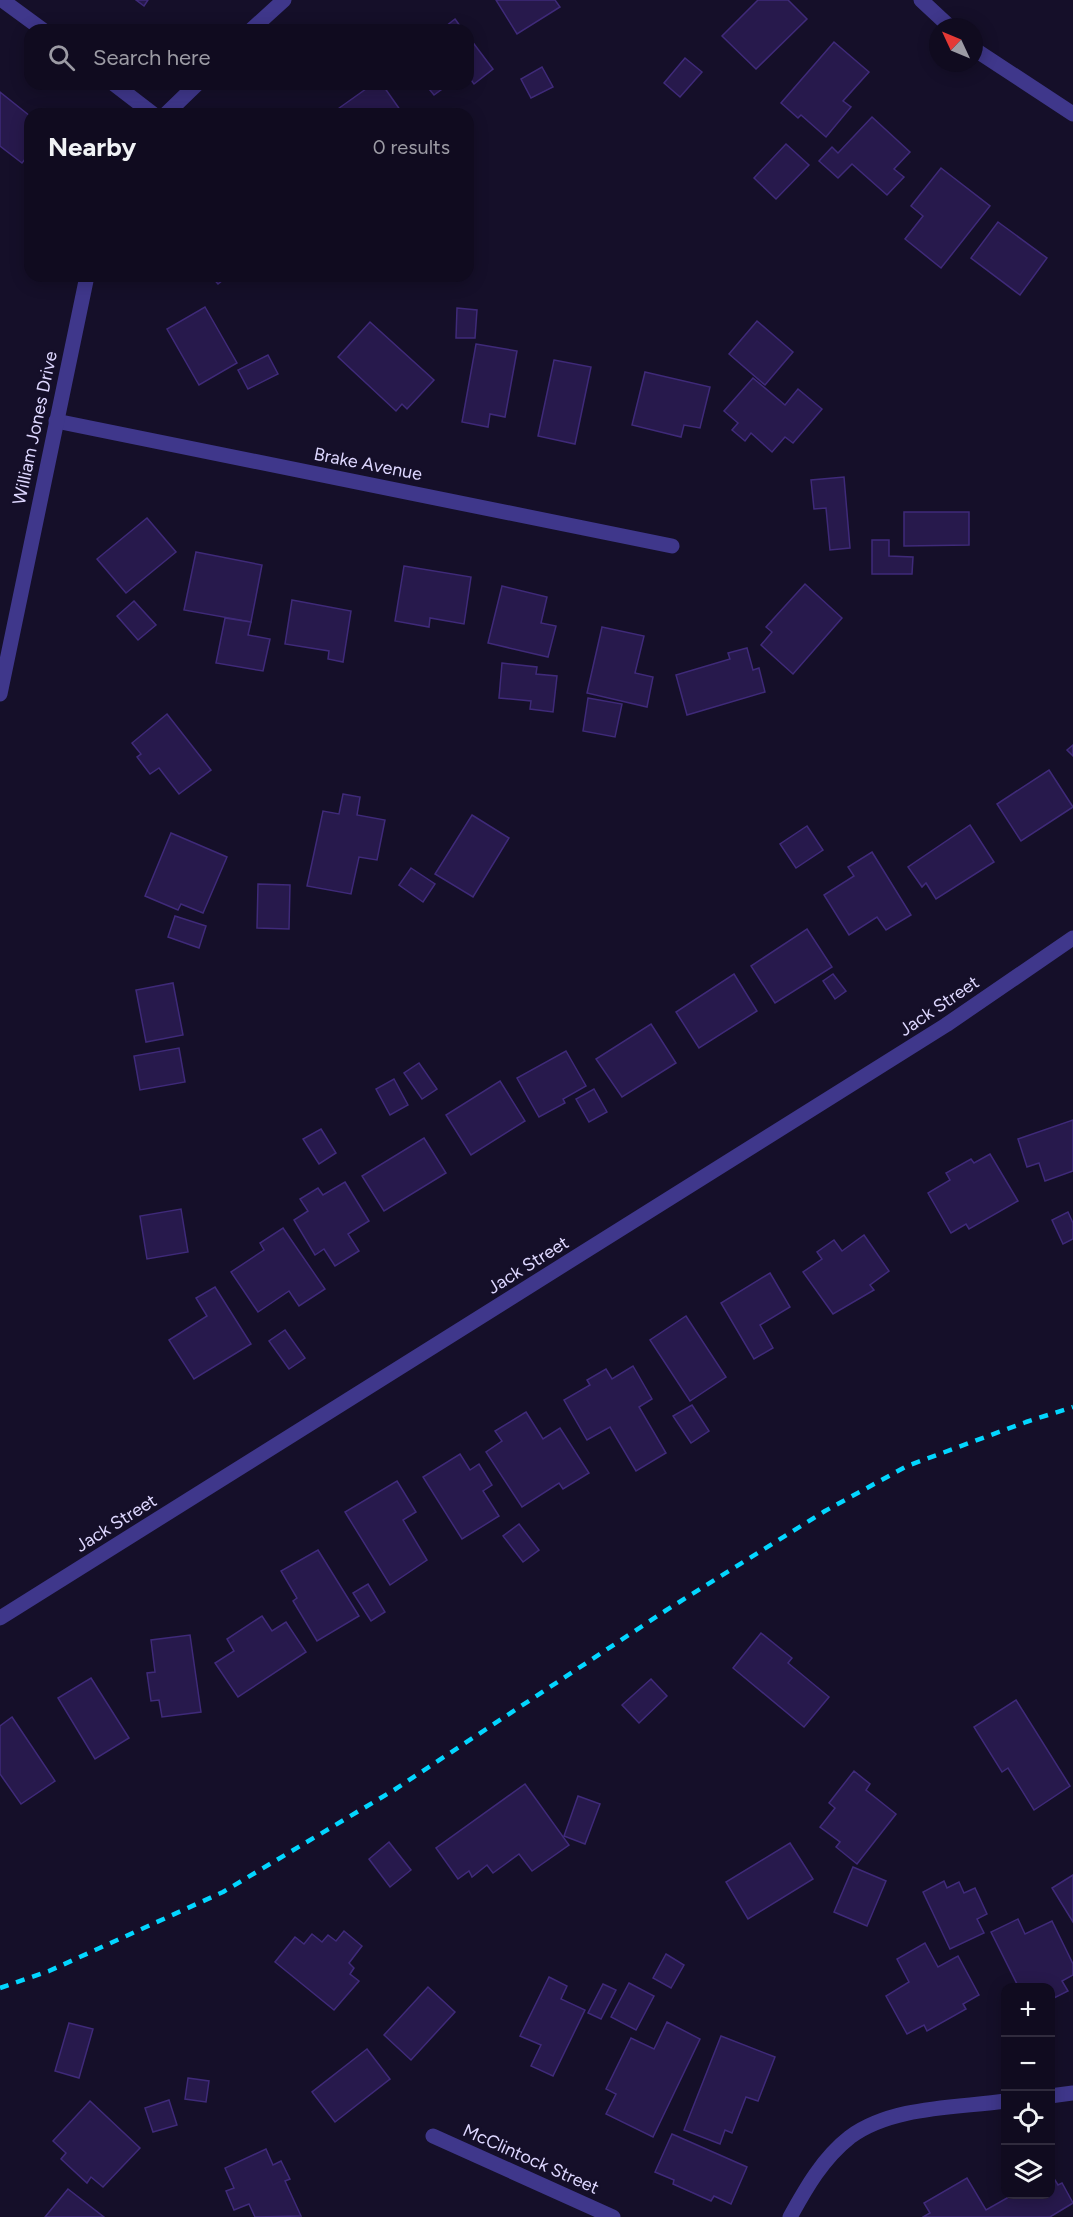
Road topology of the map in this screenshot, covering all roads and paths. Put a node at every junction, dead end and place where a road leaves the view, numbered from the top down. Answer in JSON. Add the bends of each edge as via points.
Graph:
{"nodes":[{"id":1,"x":2,"y":0,"type":"edge"},
{"id":2,"x":284,"y":0,"type":"edge"},
{"id":3,"x":921,"y":0,"type":"edge"},
{"id":4,"x":940,"y":18,"type":"edge"},
{"id":5,"x":35,"y":24,"type":"edge"},
{"id":6,"x":258,"y":24,"type":"edge"},
{"id":7,"x":983,"y":55,"type":"edge"},
{"id":8,"x":122,"y":90,"type":"edge"},
{"id":9,"x":190,"y":90,"type":"edge"},
{"id":10,"x":145,"y":108,"type":"edge"},
{"id":11,"x":172,"y":108,"type":"edge"},
{"id":12,"x":1073,"y":114,"type":"edge"},
{"id":13,"x":86,"y":282,"type":"edge"},
{"id":14,"x":56,"y":421,"type":"junction"},
{"id":15,"x":672,"y":546,"type":"dead end"},
{"id":16,"x":0,"y":694,"type":"edge"},
{"id":17,"x":1073,"y":938,"type":"edge"},
{"id":18,"x":0,"y":1618,"type":"edge"},
{"id":19,"x":1073,"y":2093,"type":"edge"},
{"id":20,"x":1055,"y":2095,"type":"edge"},
{"id":21,"x":1001,"y":2102,"type":"edge"},
{"id":22,"x":433,"y":2136,"type":"dead end"},
{"id":23,"x":614,"y":2217,"type":"edge"},
{"id":24,"x":790,"y":2217,"type":"edge"}],
"edges":[{"from":1,"to":5,"type":"street"},
{"from":2,"to":6,"type":"street"},
{"from":3,"to":4,"type":"street"},
{"from":7,"to":12,"type":"street"},
{"from":8,"to":10,"type":"street"},
{"from":9,"to":11,"type":"street"},
{"from":13,"to":14,"type":"street","name":"William Jones Drive"},
{"from":14,"to":15,"type":"street","name":"Brake Avenue"},
{"from":14,"to":16,"type":"street","name":"William Jones Drive"},
{"from":17,"to":18,"type":"street","name":"Jack Street","via":[[946,1025]]},
{"from":19,"to":20,"type":"street"},
{"from":21,"to":24,"type":"street","via":[[908,2114],[851,2136],[808,2184]]},
{"from":22,"to":23,"type":"street","name":"McClintock Street"}]}
